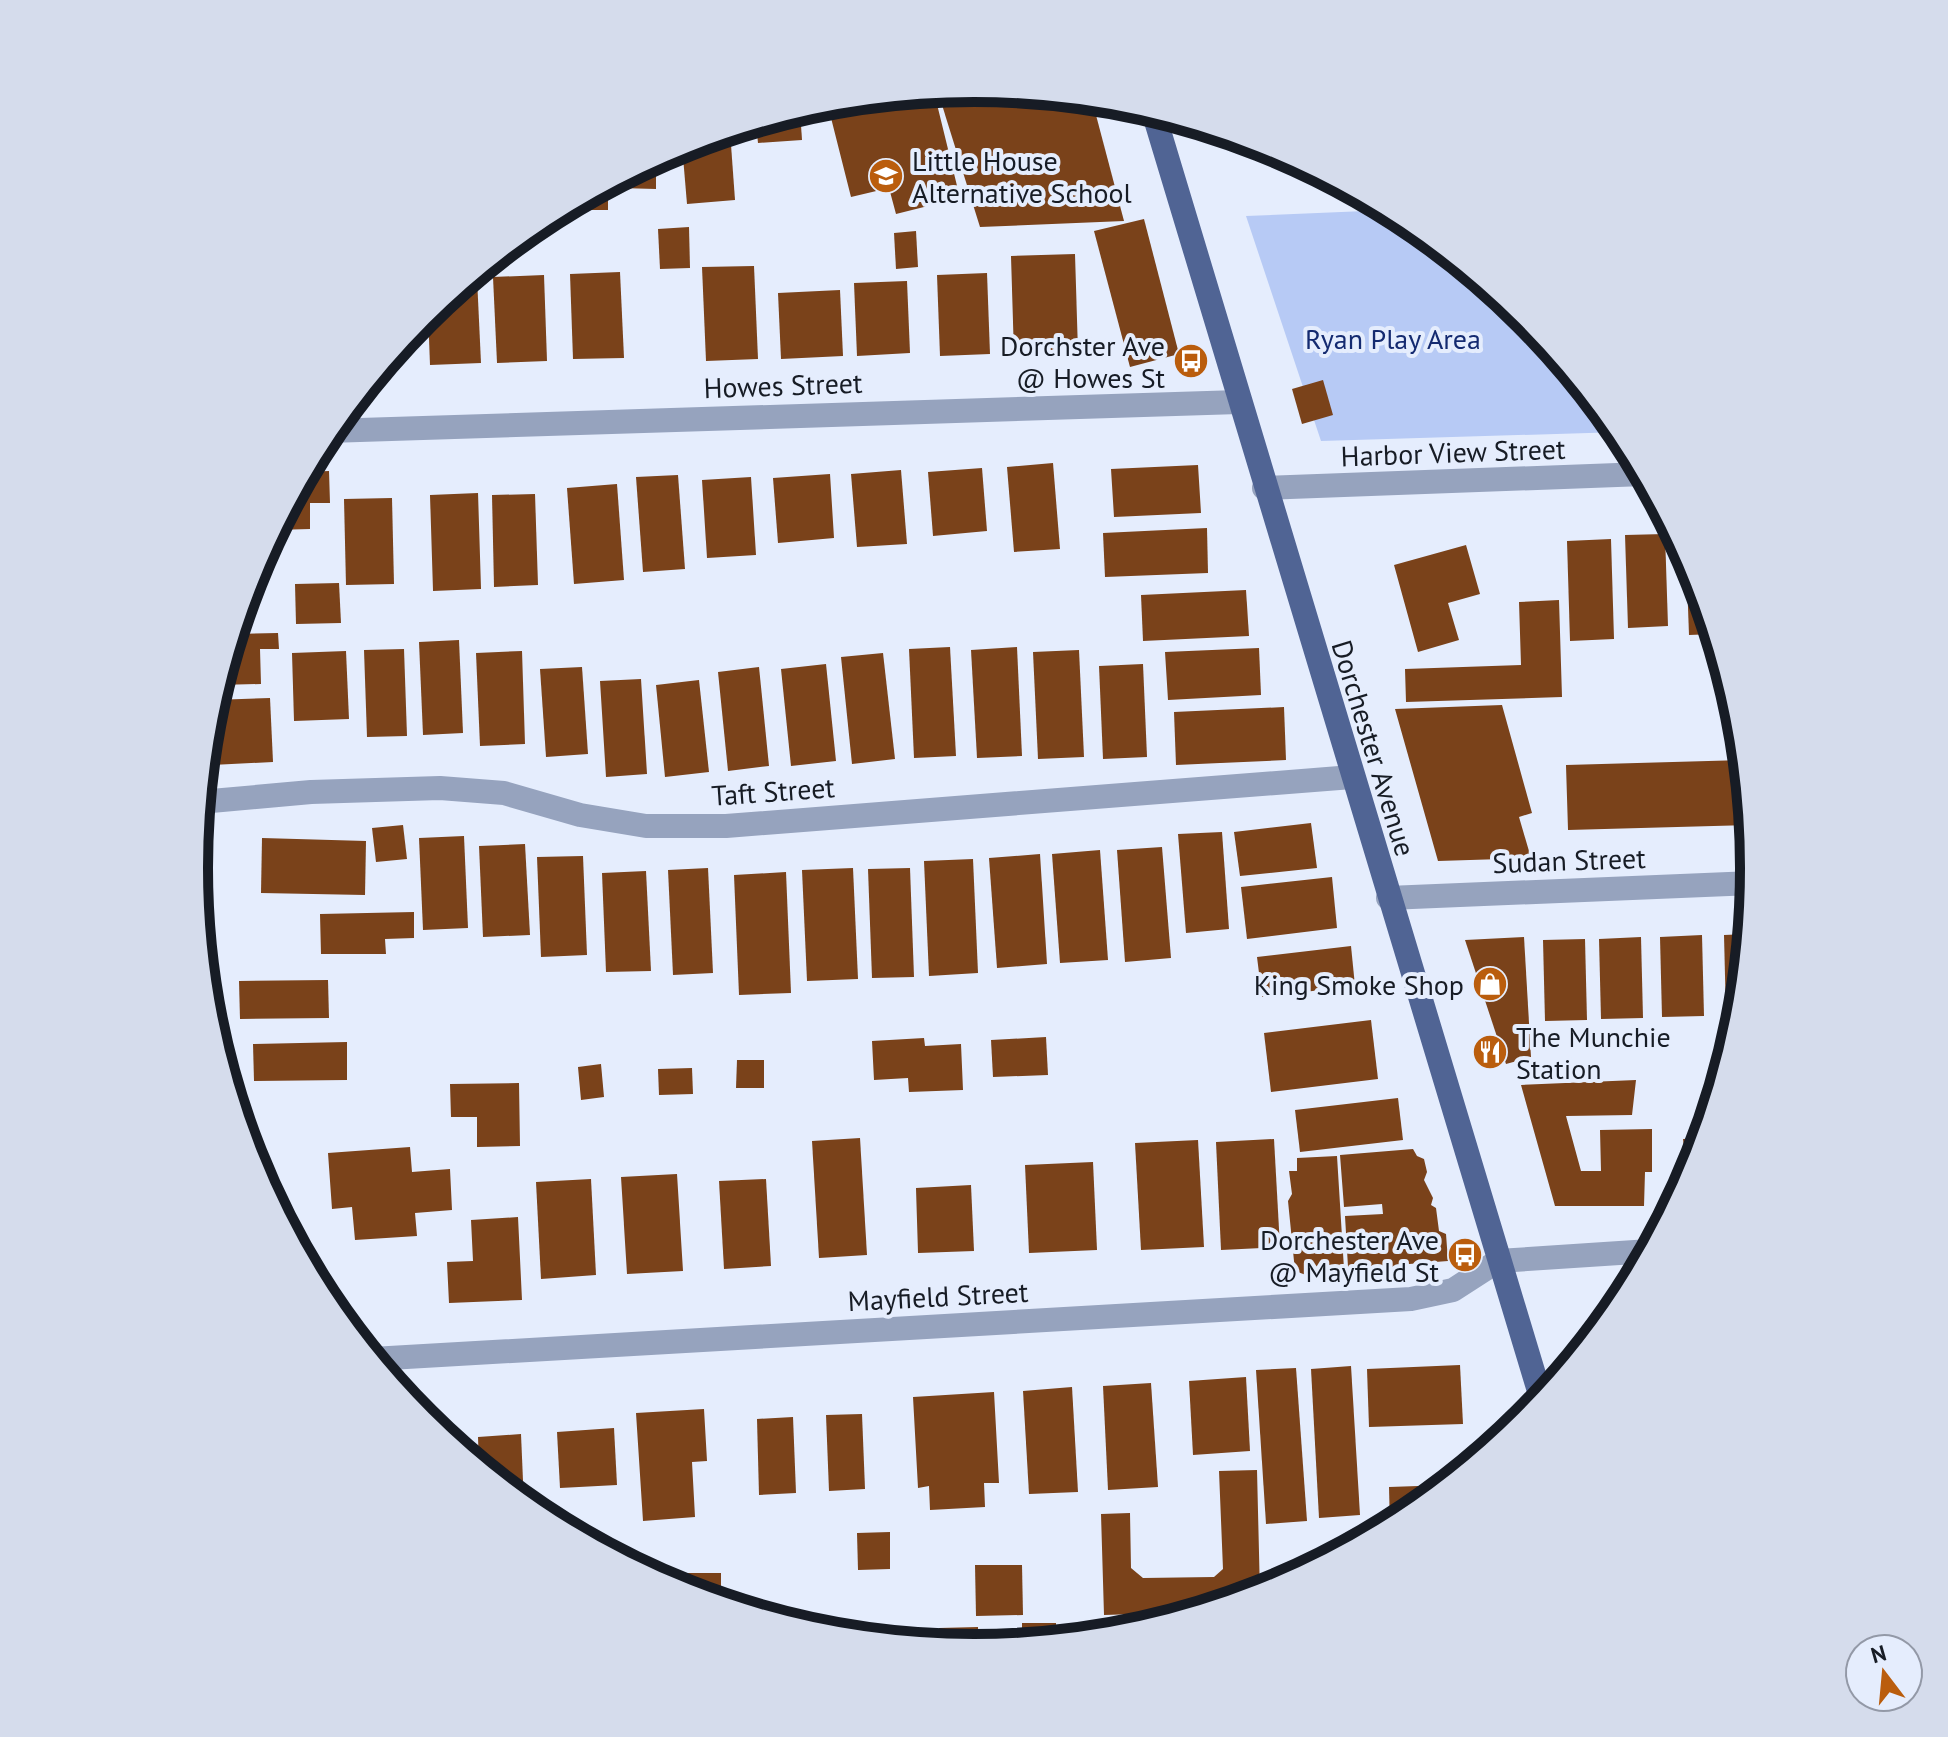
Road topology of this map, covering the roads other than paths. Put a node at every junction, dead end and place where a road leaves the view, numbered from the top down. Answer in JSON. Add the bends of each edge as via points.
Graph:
{"nodes":[{"id":1,"x":1157,"y":125,"type":"edge"},
{"id":2,"x":1239,"y":402,"type":"junction"},
{"id":3,"x":346,"y":430,"type":"edge"},
{"id":4,"x":1631,"y":474,"type":"edge"},
{"id":5,"x":1264,"y":488,"type":"junction"},
{"id":6,"x":1352,"y":777,"type":"junction"},
{"id":7,"x":211,"y":801,"type":"edge"},
{"id":8,"x":1740,"y":884,"type":"edge"},
{"id":9,"x":1388,"y":898,"type":"junction"},
{"id":10,"x":1638,"y":1252,"type":"edge"},
{"id":11,"x":1498,"y":1261,"type":"junction"},
{"id":12,"x":385,"y":1358,"type":"edge"},
{"id":13,"x":1538,"y":1387,"type":"edge"}],
"edges":[{"from":1,"to":2,"type":"main road","name":"Dorchester Avenue"},
{"from":2,"to":3,"type":"street","name":"Howes Street"},
{"from":2,"to":5,"type":"main road","name":"Dorchester Avenue"},
{"from":4,"to":5,"type":"street","name":"Harbor View Street"},
{"from":5,"to":6,"type":"main road","name":"Dorchester Avenue"},
{"from":6,"to":7,"type":"street","name":"Taft Street","via":[[726,826],[646,826],[580,815],[504,793],[440,788]]},
{"from":6,"to":9,"type":"main road","name":"Dorchester Avenue"},
{"from":8,"to":9,"type":"street","name":"Sudan Street"},
{"from":9,"to":11,"type":"main road","name":"Dorchester Avenue"},
{"from":10,"to":11,"type":"street"},
{"from":11,"to":12,"type":"street","name":"Mayfield Street","via":[[1453,1290],[1411,1299]]},
{"from":11,"to":13,"type":"main road","name":"Dorchester Avenue"}]}
